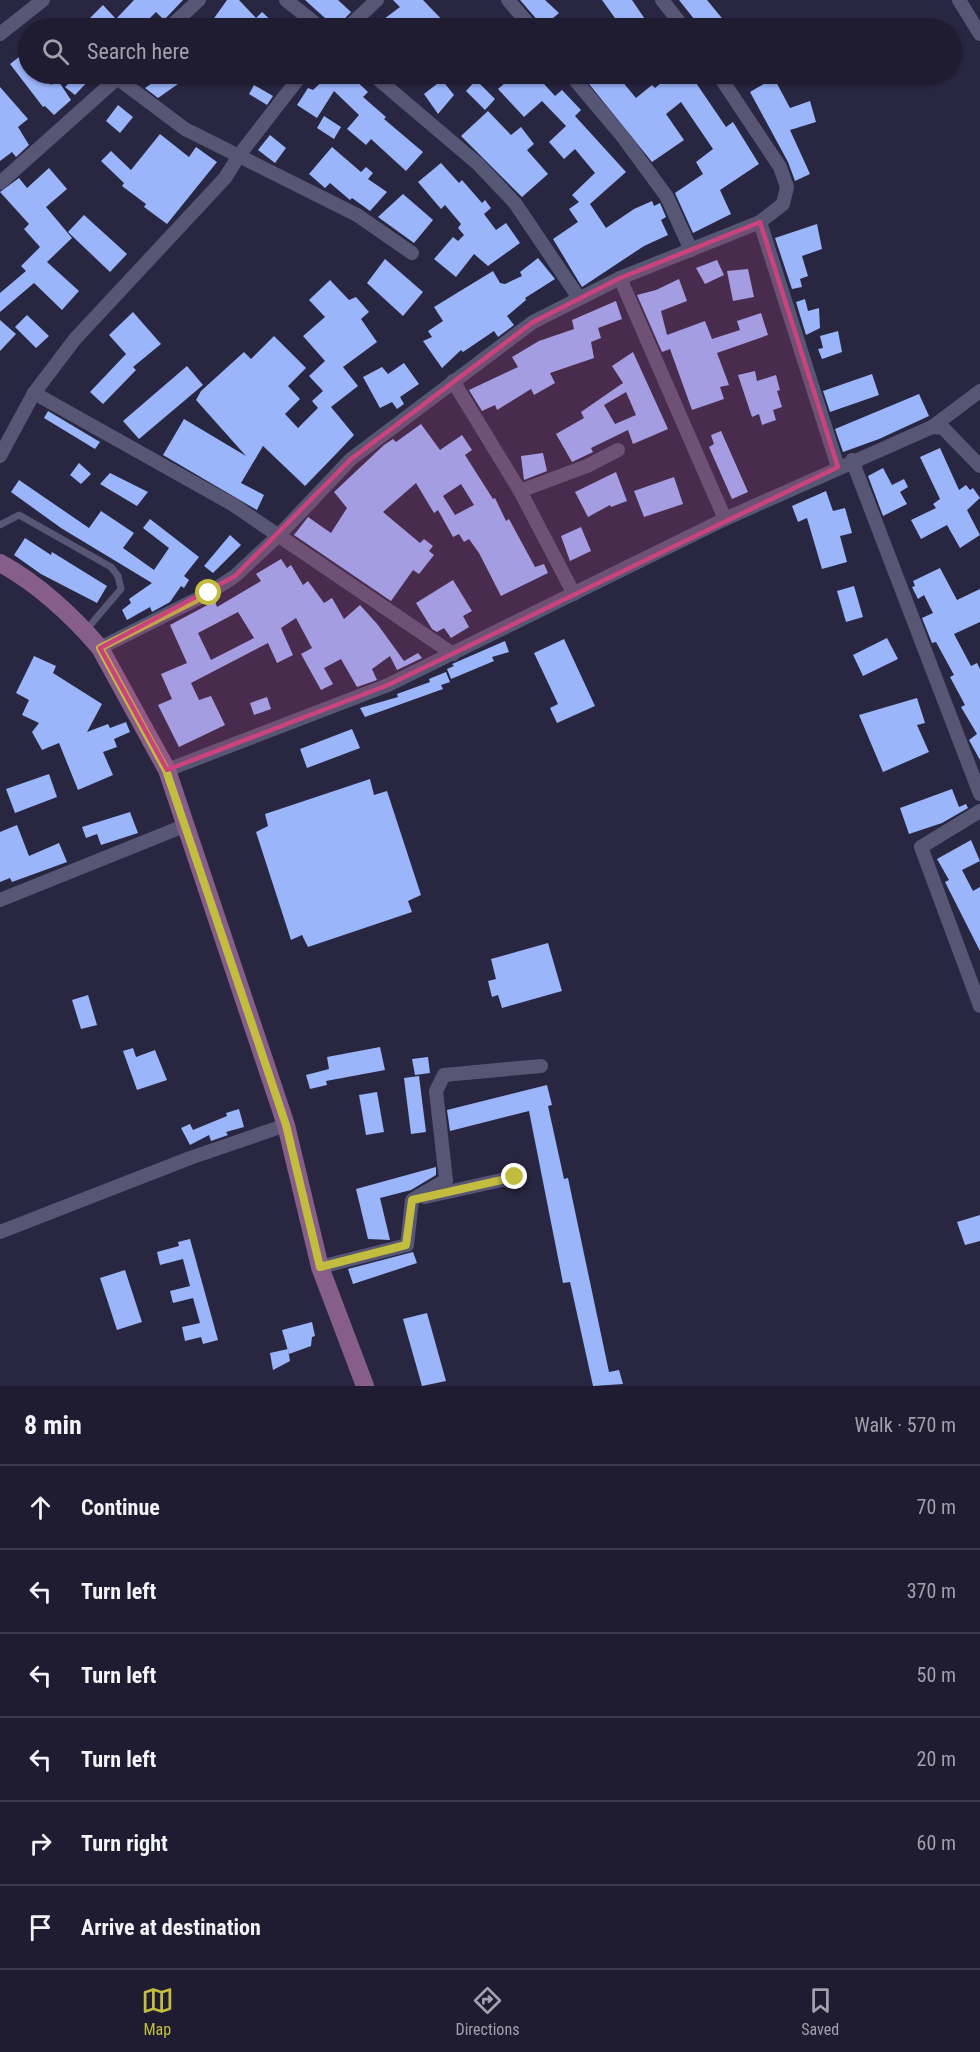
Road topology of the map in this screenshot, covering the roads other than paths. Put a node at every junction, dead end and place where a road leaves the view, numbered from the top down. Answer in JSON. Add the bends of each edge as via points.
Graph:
{"nodes":[{"id":1,"x":43,"y":0,"type":"edge"},
{"id":2,"x":199,"y":0,"type":"edge"},
{"id":3,"x":286,"y":0,"type":"edge"},
{"id":4,"x":377,"y":0,"type":"edge"},
{"id":5,"x":508,"y":0,"type":"edge"},
{"id":6,"x":662,"y":0,"type":"edge"},
{"id":7,"x":959,"y":0,"type":"edge"},
{"id":8,"x":20,"y":18,"type":"edge"},
{"id":9,"x":180,"y":18,"type":"edge"},
{"id":10,"x":308,"y":18,"type":"edge"},
{"id":11,"x":358,"y":18,"type":"edge"},
{"id":12,"x":523,"y":18,"type":"edge"},
{"id":13,"x":676,"y":18,"type":"edge"},
{"id":14,"x":18,"y":20,"type":"edge"},
{"id":15,"x":0,"y":34,"type":"edge"},
{"id":16,"x":980,"y":34,"type":"edge"},
{"id":17,"x":111,"y":84,"type":"edge"},
{"id":18,"x":130,"y":84,"type":"edge"},
{"id":19,"x":294,"y":84,"type":"edge"},
{"id":20,"x":384,"y":84,"type":"edge"},
{"id":21,"x":578,"y":84,"type":"edge"},
{"id":22,"x":725,"y":84,"type":"edge"},
{"id":23,"x":240,"y":154,"type":"junction"},
{"id":24,"x":0,"y":183,"type":"edge"},
{"id":25,"x":760,"y":222,"type":"junction"},
{"id":26,"x":691,"y":250,"type":"junction"},
{"id":27,"x":412,"y":253,"type":"dead end"},
{"id":28,"x":620,"y":278,"type":"junction"},
{"id":29,"x":579,"y":298,"type":"junction"},
{"id":30,"x":453,"y":381,"type":"junction"},
{"id":31,"x":980,"y":391,"type":"edge"},
{"id":32,"x":34,"y":393,"type":"junction"},
{"id":33,"x":932,"y":427,"type":"junction"},
{"id":34,"x":618,"y":450,"type":"dead end"},
{"id":35,"x":0,"y":456,"type":"edge"},
{"id":36,"x":852,"y":460,"type":"junction"},
{"id":37,"x":980,"y":466,"type":"edge"},
{"id":38,"x":838,"y":467,"type":"junction"},
{"id":39,"x":520,"y":491,"type":"junction"},
{"id":40,"x":725,"y":519,"type":"junction"},
{"id":41,"x":0,"y":525,"type":"edge"},
{"id":42,"x":279,"y":535,"type":"junction"},
{"id":43,"x":0,"y":563,"type":"edge"},
{"id":44,"x":574,"y":594,"type":"junction"},
{"id":45,"x":85,"y":631,"type":"junction"},
{"id":46,"x":100,"y":648,"type":"junction"},
{"id":47,"x":453,"y":654,"type":"junction"},
{"id":48,"x":166,"y":770,"type":"junction"},
{"id":49,"x":980,"y":794,"type":"edge"},
{"id":50,"x":980,"y":811,"type":"edge"},
{"id":51,"x":184,"y":826,"type":"junction"},
{"id":52,"x":0,"y":900,"type":"edge"},
{"id":53,"x":980,"y":1006,"type":"edge"},
{"id":54,"x":541,"y":1066,"type":"dead end"},
{"id":55,"x":286,"y":1125,"type":"junction"},
{"id":56,"x":515,"y":1177,"type":"dead end"},
{"id":57,"x":412,"y":1200,"type":"junction"},
{"id":58,"x":0,"y":1232,"type":"edge"},
{"id":59,"x":320,"y":1267,"type":"junction"},
{"id":60,"x":365,"y":1386,"type":"edge"}],
"edges":[{"from":1,"to":8,"type":"street"},
{"from":2,"to":9,"type":"street"},
{"from":3,"to":10,"type":"street"},
{"from":4,"to":11,"type":"street"},
{"from":5,"to":12,"type":"street"},
{"from":6,"to":13,"type":"street"},
{"from":7,"to":16,"type":"street"},
{"from":14,"to":15,"type":"street"},
{"from":17,"to":24,"type":"street"},
{"from":18,"to":23,"type":"street","via":[[185,129]]},
{"from":19,"to":23,"type":"street"},
{"from":20,"to":29,"type":"street","via":[[478,164],[515,202]]},
{"from":21,"to":26,"type":"street","via":[[667,197]]},
{"from":22,"to":25,"type":"street","via":[[763,138],[787,187],[783,204]]},
{"from":23,"to":27,"type":"street","via":[[357,214]]},
{"from":23,"to":32,"type":"street","via":[[225,178],[75,339]]},
{"from":25,"to":26,"type":"street"},
{"from":25,"to":38,"type":"street"},
{"from":26,"to":28,"type":"street"},
{"from":28,"to":29,"type":"street"},
{"from":28,"to":40,"type":"street"},
{"from":29,"to":30,"type":"street","via":[[532,322]]},
{"from":30,"to":39,"type":"street"},
{"from":30,"to":42,"type":"street","via":[[351,459]]},
{"from":31,"to":33,"type":"street"},
{"from":32,"to":35,"type":"street"},
{"from":32,"to":42,"type":"street","via":[[232,504]]},
{"from":33,"to":36,"type":"street"},
{"from":33,"to":37,"type":"street","via":[[943,428]]},
{"from":34,"to":39,"type":"street"},
{"from":36,"to":38,"type":"street"},
{"from":36,"to":49,"type":"street"},
{"from":38,"to":40,"type":"street"},
{"from":39,"to":44,"type":"street"},
{"from":40,"to":44,"type":"street"},
{"from":41,"to":45,"type":"lane","via":[[19,515],[111,567],[122,589]]},
{"from":42,"to":46,"type":"street","via":[[235,576],[209,593]]},
{"from":42,"to":47,"type":"street"},
{"from":43,"to":45,"type":"main road"},
{"from":44,"to":47,"type":"street"},
{"from":45,"to":46,"type":"main road"},
{"from":46,"to":48,"type":"main road"},
{"from":47,"to":48,"type":"street","via":[[388,685]]},
{"from":48,"to":51,"type":"main road"},
{"from":50,"to":53,"type":"street","via":[[921,847]]},
{"from":51,"to":52,"type":"street"},
{"from":51,"to":55,"type":"main road"},
{"from":54,"to":57,"type":"street","via":[[444,1075],[436,1091],[446,1180]]},
{"from":55,"to":58,"type":"street"},
{"from":55,"to":59,"type":"main road"},
{"from":56,"to":57,"type":"street"},
{"from":57,"to":59,"type":"street","via":[[406,1245]]},
{"from":59,"to":60,"type":"main road"}]}
